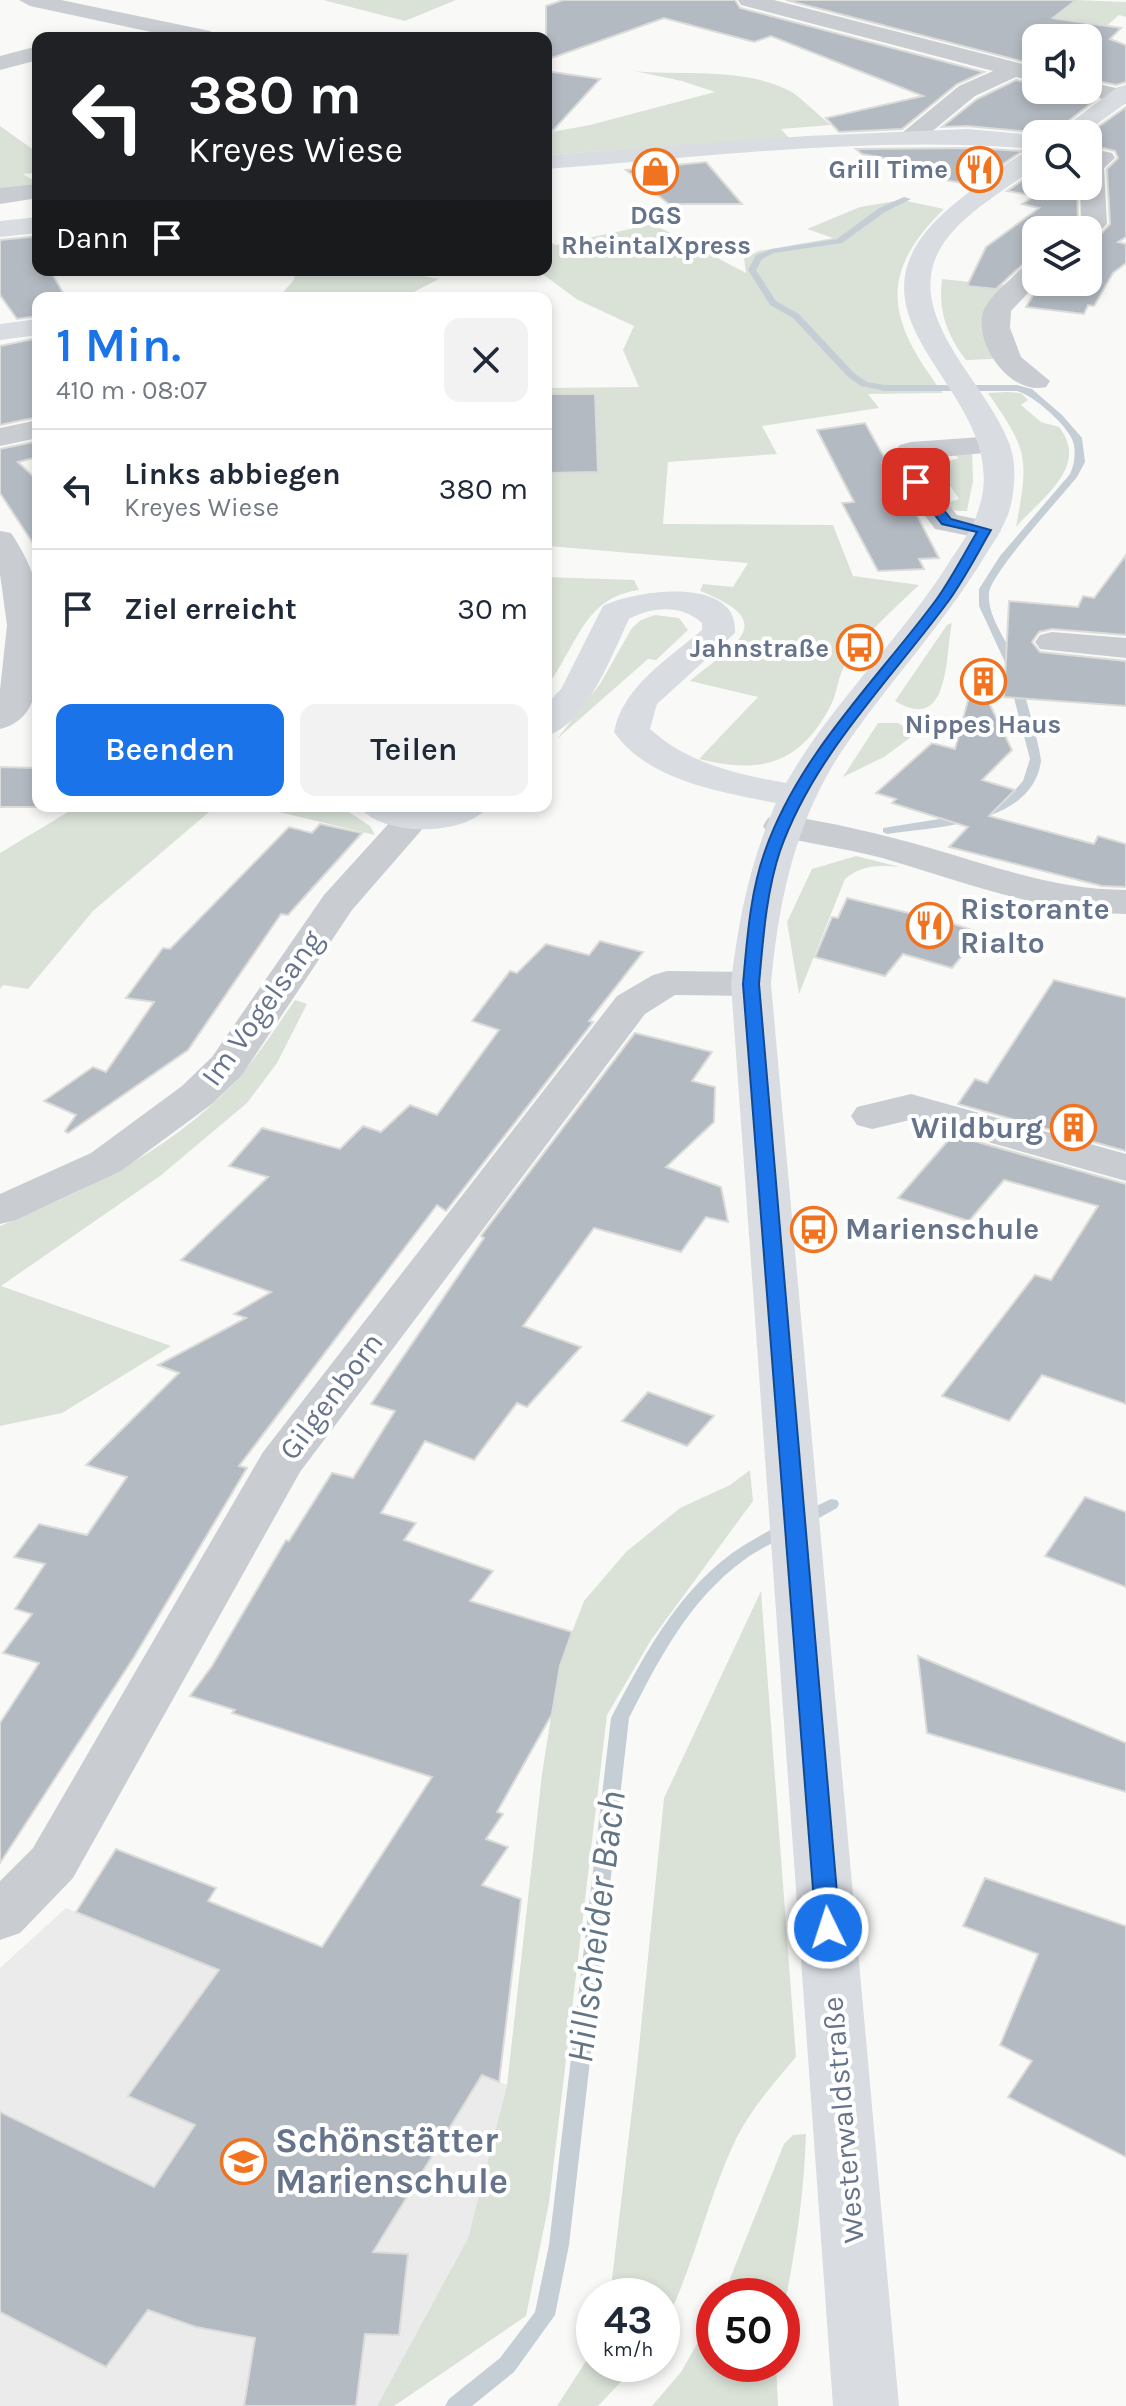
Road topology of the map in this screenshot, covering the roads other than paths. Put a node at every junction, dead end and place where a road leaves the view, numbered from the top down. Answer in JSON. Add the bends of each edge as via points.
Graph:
{"nodes":[{"id":1,"x":30,"y":0,"type":"edge"},
{"id":2,"x":749,"y":0,"type":"edge"},
{"id":3,"x":141,"y":25,"type":"junction"},
{"id":4,"x":115,"y":32,"type":"edge"},
{"id":5,"x":178,"y":32,"type":"edge"},
{"id":6,"x":32,"y":55,"type":"edge"},
{"id":7,"x":0,"y":63,"type":"edge"},
{"id":8,"x":1022,"y":71,"type":"edge"},
{"id":9,"x":1022,"y":73,"type":"edge"},
{"id":10,"x":1102,"y":91,"type":"edge"},
{"id":11,"x":1124,"y":95,"type":"edge"},
{"id":12,"x":1087,"y":120,"type":"edge"},
{"id":13,"x":910,"y":138,"type":"junction"},
{"id":14,"x":1022,"y":140,"type":"edge"},
{"id":15,"x":1106,"y":158,"type":"edge"},
{"id":16,"x":552,"y":162,"type":"edge"},
{"id":17,"x":1022,"y":166,"type":"edge"},
{"id":18,"x":32,"y":192,"type":"edge"},
{"id":19,"x":0,"y":196,"type":"edge"},
{"id":20,"x":1094,"y":216,"type":"edge"},
{"id":21,"x":32,"y":226,"type":"edge"},
{"id":22,"x":0,"y":229,"type":"edge"},
{"id":23,"x":1022,"y":283,"type":"edge"},
{"id":24,"x":32,"y":328,"type":"edge"},
{"id":25,"x":0,"y":332,"type":"edge"},
{"id":26,"x":1036,"y":381,"type":"dead end"},
{"id":27,"x":32,"y":430,"type":"edge"},
{"id":28,"x":0,"y":437,"type":"edge"},
{"id":29,"x":995,"y":445,"type":"junction"},
{"id":30,"x":985,"y":530,"type":"junction"},
{"id":31,"x":0,"y":540,"type":"edge"},
{"id":32,"x":1052,"y":642,"type":"dead end"},
{"id":33,"x":1126,"y":648,"type":"edge"},
{"id":34,"x":0,"y":719,"type":"edge"},
{"id":35,"x":552,"y":719,"type":"edge"},
{"id":36,"x":788,"y":811,"type":"junction"},
{"id":37,"x":396,"y":812,"type":"edge"},
{"id":38,"x":455,"y":812,"type":"edge"},
{"id":39,"x":1126,"y":902,"type":"edge"},
{"id":40,"x":751,"y":984,"type":"junction"},
{"id":41,"x":872,"y":1116,"type":"dead end"},
{"id":42,"x":1126,"y":1168,"type":"edge"},
{"id":43,"x":0,"y":1211,"type":"edge"},
{"id":44,"x":0,"y":1917,"type":"edge"},
{"id":45,"x":866,"y":2406,"type":"edge"}],
"edges":[{"from":1,"to":3,"type":"street"},
{"from":2,"to":8,"type":"street"},
{"from":3,"to":4,"type":"street"},
{"from":3,"to":5,"type":"street"},
{"from":6,"to":7,"type":"street"},
{"from":9,"to":13,"type":"street","via":[[967,91]]},
{"from":10,"to":11,"type":"street"},
{"from":11,"to":12,"type":"main road"},
{"from":13,"to":14,"type":"main road","via":[[991,135]]},
{"from":13,"to":16,"type":"main road"},
{"from":15,"to":20,"type":"street","via":[[1092,165]]},
{"from":17,"to":29,"type":"main road","name":"Westerwaldstraße","via":[[938,234],[917,279],[928,330]]},
{"from":18,"to":19,"type":"street"},
{"from":21,"to":22,"type":"main road"},
{"from":23,"to":26,"type":"street","via":[[997,311],[996,328],[1008,361]]},
{"from":24,"to":25,"type":"main road"},
{"from":27,"to":28,"type":"street"},
{"from":29,"to":30,"type":"main road","name":"Westerwaldstraße","via":[[999,488]]},
{"from":29,"to":30,"type":"street","via":[[911,451],[899,461],[946,522]]},
{"from":30,"to":36,"type":"main road","name":"Westerwaldstraße","via":[[943,600],[859,704]]},
{"from":31,"to":34,"type":"street","via":[[19,580],[24,625],[14,704]]},
{"from":32,"to":33,"type":"street"},
{"from":35,"to":36,"type":"main road","via":[[576,693],[615,613],[642,602],[687,602],[719,620],[718,633],[643,699],[632,732],[649,750]]},
{"from":36,"to":39,"type":"street","via":[[844,835],[1023,887]]},
{"from":36,"to":40,"type":"main road","name":"Westerwaldstraße","via":[[756,924]]},
{"from":37,"to":38,"type":"main road","via":[[443,817]]},
{"from":37,"to":43,"type":"street","name":"Im Vogelsang","via":[[227,1066],[197,1095],[106,1162]]},
{"from":40,"to":44,"type":"street","name":"Gilgenborn","via":[[667,983],[631,1005],[280,1464],[53,1863]]},
{"from":40,"to":45,"type":"main road","name":"Westerwaldstraße"},
{"from":41,"to":42,"type":"street","via":[[911,1107]]}]}
